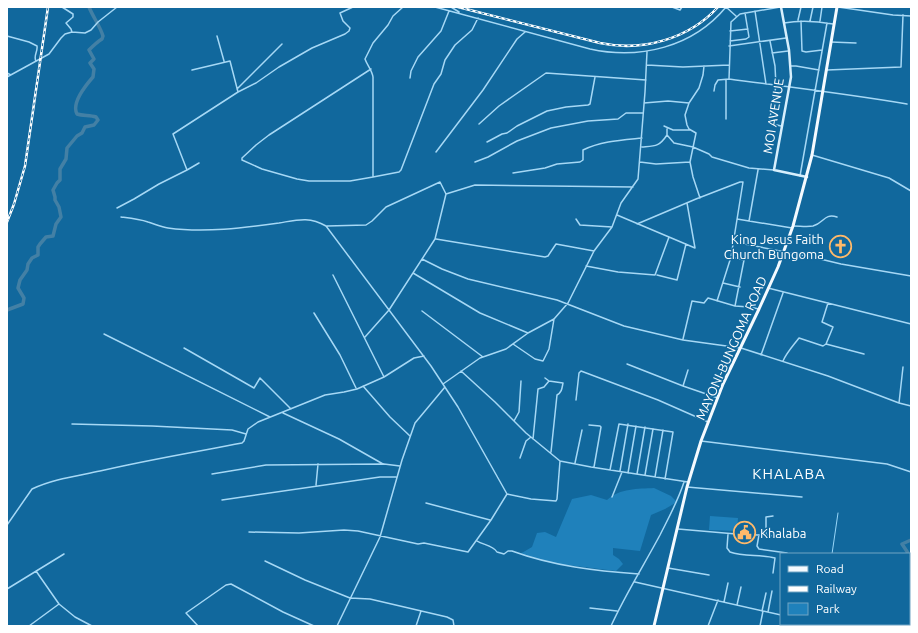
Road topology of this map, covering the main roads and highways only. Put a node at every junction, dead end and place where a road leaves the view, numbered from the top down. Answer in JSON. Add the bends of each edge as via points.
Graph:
{"nodes":[{"id":1,"x":837,"y":7,"type":"edge"},
{"id":2,"x":654,"y":626,"type":"edge"}],
"edges":[{"from":1,"to":2,"type":"main road","name":"MAYONI-BUNGOMA ROAD","via":[[812,156],[793,227],[701,441]]}]}
